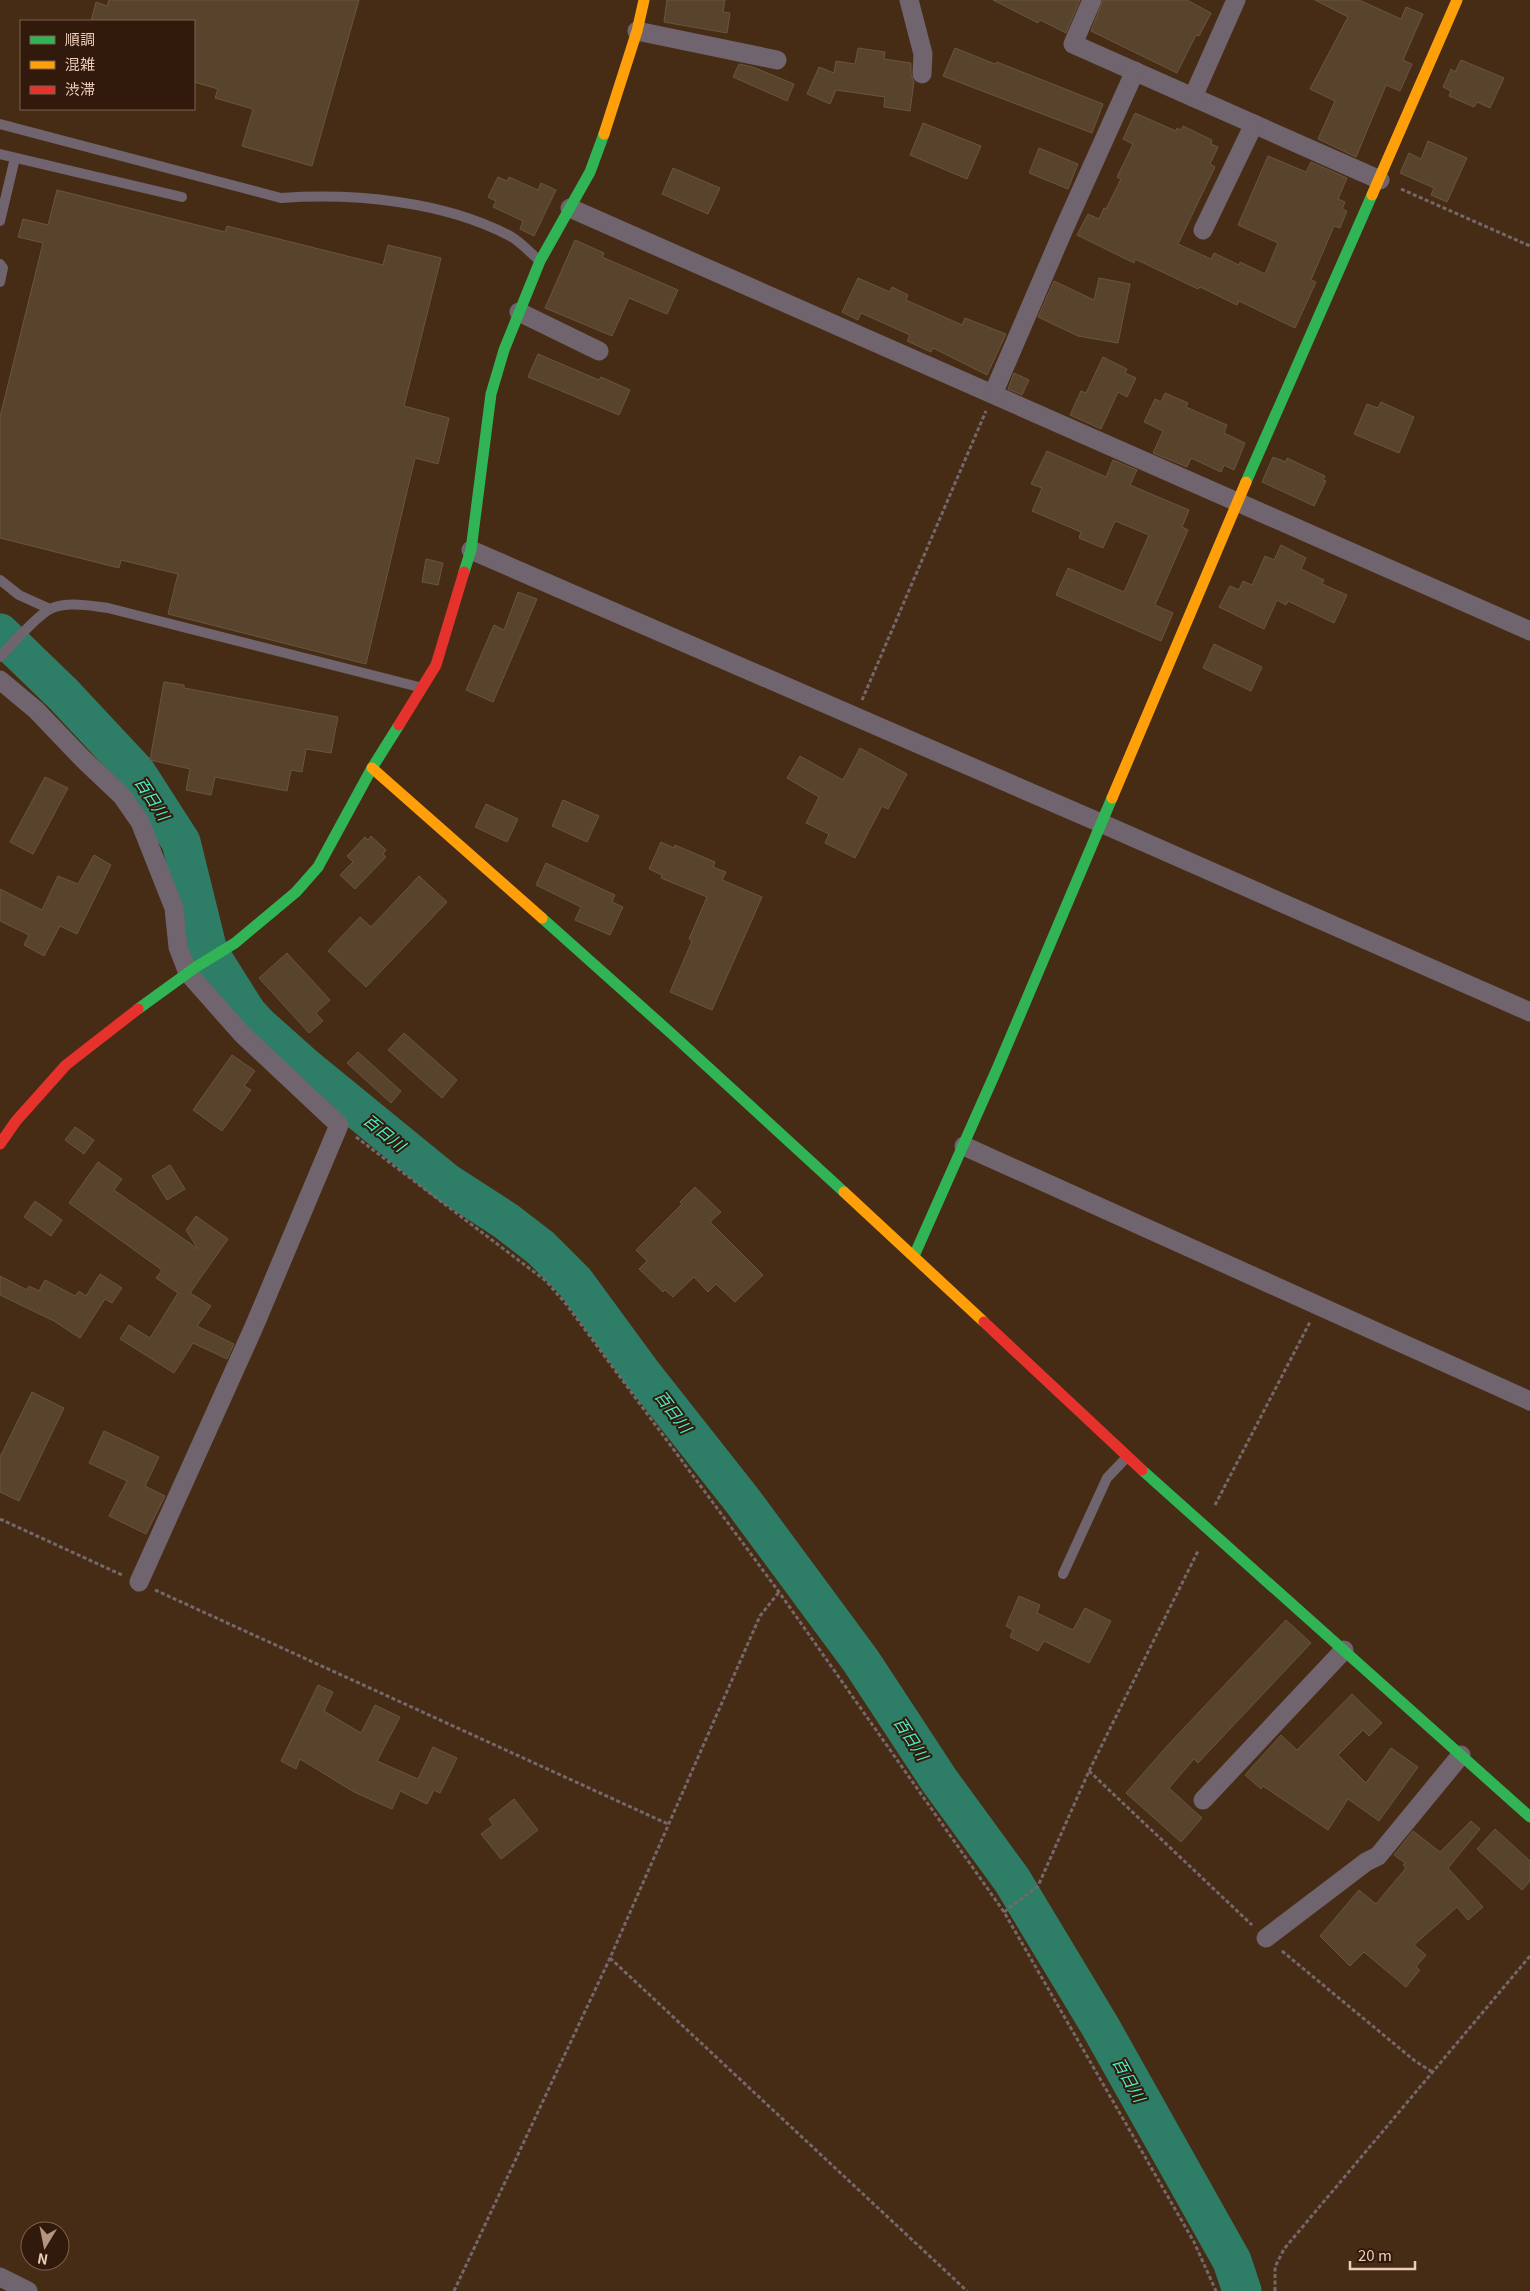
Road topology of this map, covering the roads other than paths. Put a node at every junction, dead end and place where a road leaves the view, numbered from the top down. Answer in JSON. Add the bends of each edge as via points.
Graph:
{"nodes":[{"id":1,"x":644,"y":0,"type":"edge"},
{"id":2,"x":909,"y":0,"type":"edge"},
{"id":3,"x":1092,"y":0,"type":"edge"},
{"id":4,"x":1236,"y":0,"type":"edge"},
{"id":5,"x":1457,"y":0,"type":"edge"},
{"id":6,"x":637,"y":31,"type":"junction"},
{"id":7,"x":777,"y":60,"type":"dead end"},
{"id":8,"x":1135,"y":71,"type":"junction"},
{"id":9,"x":922,"y":74,"type":"dead end"},
{"id":10,"x":1193,"y":97,"type":"junction"},
{"id":11,"x":0,"y":124,"type":"edge"},
{"id":12,"x":1254,"y":124,"type":"junction"},
{"id":13,"x":0,"y":154,"type":"edge"},
{"id":14,"x":15,"y":158,"type":"junction"},
{"id":15,"x":1380,"y":180,"type":"junction"},
{"id":16,"x":182,"y":197,"type":"dead end"},
{"id":17,"x":570,"y":208,"type":"junction"},
{"id":18,"x":0,"y":222,"type":"edge"},
{"id":19,"x":1203,"y":230,"type":"dead end"},
{"id":20,"x":540,"y":261,"type":"junction"},
{"id":21,"x":0,"y":264,"type":"edge"},
{"id":22,"x":0,"y":282,"type":"edge"},
{"id":23,"x":519,"y":312,"type":"junction"},
{"id":24,"x":599,"y":351,"type":"dead end"},
{"id":25,"x":993,"y":394,"type":"junction"},
{"id":26,"x":1237,"y":502,"type":"junction"},
{"id":27,"x":471,"y":550,"type":"junction"},
{"id":28,"x":0,"y":580,"type":"edge"},
{"id":29,"x":50,"y":609,"type":"junction"},
{"id":30,"x":1530,"y":631,"type":"edge"},
{"id":31,"x":0,"y":657,"type":"edge"},
{"id":32,"x":0,"y":680,"type":"edge"},
{"id":33,"x":422,"y":688,"type":"junction"},
{"id":34,"x":372,"y":768,"type":"junction"},
{"id":35,"x":1103,"y":824,"type":"junction"},
{"id":36,"x":192,"y":970,"type":"junction"},
{"id":37,"x":1530,"y":1012,"type":"edge"},
{"id":38,"x":8,"y":1117,"type":"edge"},
{"id":39,"x":0,"y":1144,"type":"edge"},
{"id":40,"x":964,"y":1146,"type":"junction"},
{"id":41,"x":914,"y":1256,"type":"junction"},
{"id":42,"x":1530,"y":1401,"type":"edge"},
{"id":43,"x":1127,"y":1457,"type":"junction"},
{"id":44,"x":1064,"y":1574,"type":"dead end"},
{"id":45,"x":139,"y":1582,"type":"road end"},
{"id":46,"x":1344,"y":1650,"type":"junction"},
{"id":47,"x":1461,"y":1755,"type":"junction"},
{"id":48,"x":1203,"y":1800,"type":"dead end"},
{"id":49,"x":1530,"y":1817,"type":"edge"},
{"id":50,"x":1266,"y":1938,"type":"dead end"},
{"id":51,"x":0,"y":2277,"type":"edge"},
{"id":52,"x":28,"y":2291,"type":"edge"}],
"edges":[{"from":1,"to":6,"type":"street"},
{"from":2,"to":9,"type":"street","via":[[923,54]]},
{"from":3,"to":8,"type":"street","via":[[1073,44]]},
{"from":4,"to":10,"type":"street"},
{"from":5,"to":15,"type":"street"},
{"from":6,"to":7,"type":"street"},
{"from":6,"to":17,"type":"street","via":[[608,126],[590,172]]},
{"from":8,"to":10,"type":"street"},
{"from":8,"to":25,"type":"street"},
{"from":10,"to":12,"type":"street"},
{"from":11,"to":20,"type":"lane","via":[[281,198],[362,198],[419,206],[474,220],[512,237]]},
{"from":12,"to":15,"type":"street"},
{"from":12,"to":19,"type":"street"},
{"from":13,"to":14,"type":"lane"},
{"from":14,"to":16,"type":"lane"},
{"from":14,"to":18,"type":"lane"},
{"from":15,"to":26,"type":"street"},
{"from":17,"to":20,"type":"street"},
{"from":17,"to":25,"type":"street"},
{"from":20,"to":23,"type":"street"},
{"from":21,"to":22,"type":"lane","via":[[4,268]]},
{"from":23,"to":24,"type":"street"},
{"from":23,"to":27,"type":"street","via":[[491,394]]},
{"from":25,"to":26,"type":"street"},
{"from":26,"to":30,"type":"street"},
{"from":26,"to":35,"type":"street"},
{"from":27,"to":33,"type":"street","via":[[436,665]]},
{"from":27,"to":35,"type":"street"},
{"from":28,"to":29,"type":"lane","via":[[19,595]]},
{"from":29,"to":31,"type":"lane"},
{"from":29,"to":33,"type":"lane","via":[[67,605],[108,608]]},
{"from":32,"to":36,"type":"street","via":[[36,710],[122,796],[140,822],[174,908],[178,947]]},
{"from":33,"to":34,"type":"street"},
{"from":34,"to":36,"type":"street","via":[[318,867],[296,892],[235,943]]},
{"from":34,"to":41,"type":"street","via":[[674,1035]]},
{"from":35,"to":37,"type":"street"},
{"from":35,"to":40,"type":"street"},
{"from":36,"to":38,"type":"street","via":[[66,1065]]},
{"from":36,"to":45,"type":"street","via":[[242,1034],[339,1125],[253,1329]]},
{"from":38,"to":39,"type":"street"},
{"from":40,"to":41,"type":"street"},
{"from":40,"to":42,"type":"street"},
{"from":41,"to":43,"type":"street"},
{"from":43,"to":44,"type":"lane","via":[[1106,1478]]},
{"from":43,"to":46,"type":"street"},
{"from":46,"to":47,"type":"street"},
{"from":46,"to":48,"type":"street"},
{"from":47,"to":49,"type":"street"},
{"from":47,"to":50,"type":"street","via":[[1378,1856]]},
{"from":51,"to":52,"type":"street"}]}
